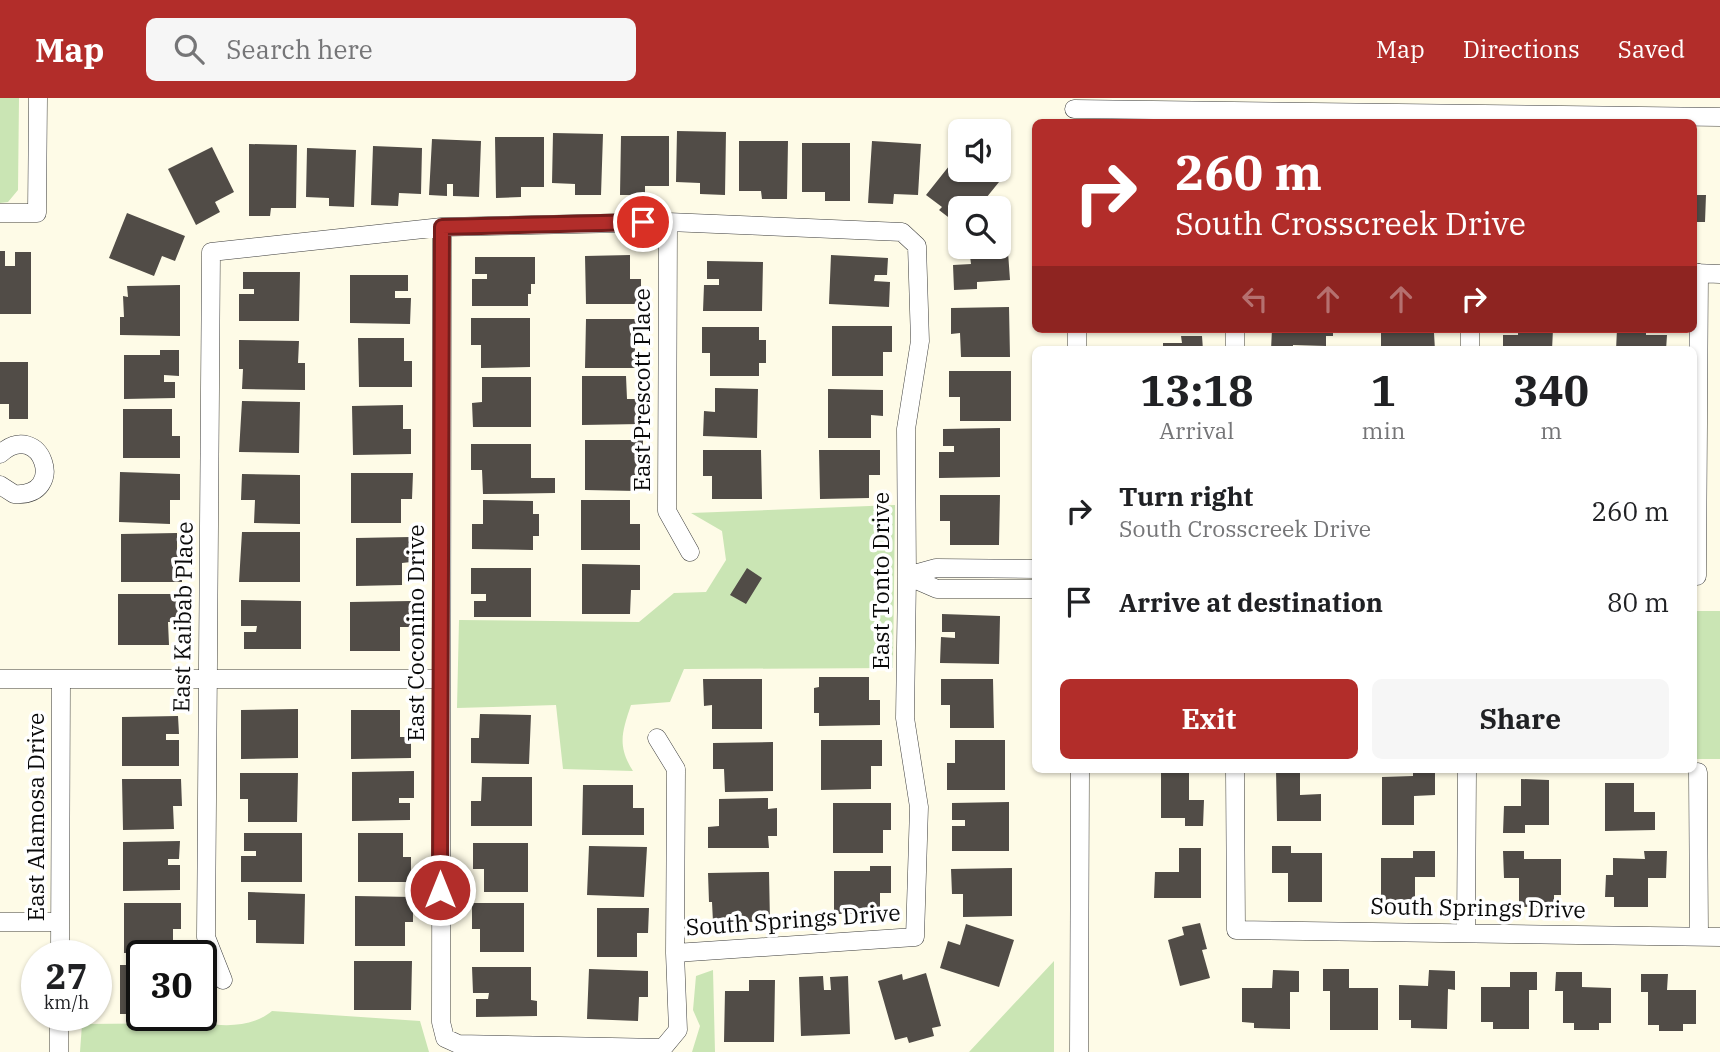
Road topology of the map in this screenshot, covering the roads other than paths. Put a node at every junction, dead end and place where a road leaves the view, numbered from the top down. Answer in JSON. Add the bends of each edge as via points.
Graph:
{"nodes":[{"id":1,"x":38,"y":98,"type":"edge"},
{"id":2,"x":1075,"y":110,"type":"edge"},
{"id":3,"x":1720,"y":117,"type":"edge"},
{"id":4,"x":0,"y":213,"type":"edge"},
{"id":5,"x":668,"y":222,"type":"junction"},
{"id":6,"x":442,"y":227,"type":"junction"},
{"id":7,"x":1697,"y":273,"type":"edge"},
{"id":8,"x":1720,"y":274,"type":"edge"},
{"id":9,"x":0,"y":454,"type":"edge"},
{"id":10,"x":0,"y":485,"type":"edge"},
{"id":11,"x":690,"y":552,"type":"dead end"},
{"id":12,"x":1032,"y":569,"type":"edge"},
{"id":13,"x":907,"y":576,"type":"junction"},
{"id":14,"x":1698,"y":576,"type":"dead end"},
{"id":15,"x":1032,"y":589,"type":"edge"},
{"id":16,"x":61,"y":679,"type":"junction"},
{"id":17,"x":206,"y":679,"type":"junction"},
{"id":18,"x":440,"y":679,"type":"junction"},
{"id":19,"x":0,"y":680,"type":"edge"},
{"id":20,"x":657,"y":738,"type":"dead end"},
{"id":21,"x":1698,"y":772,"type":"dead end"},
{"id":22,"x":1080,"y":773,"type":"edge"},
{"id":23,"x":1235,"y":773,"type":"edge"},
{"id":24,"x":1467,"y":773,"type":"edge"},
{"id":25,"x":0,"y":922,"type":"edge"},
{"id":26,"x":60,"y":922,"type":"junction"},
{"id":27,"x":1465,"y":932,"type":"junction"},
{"id":28,"x":1699,"y":936,"type":"junction"},
{"id":29,"x":915,"y":937,"type":"joint"},
{"id":30,"x":1720,"y":937,"type":"edge"},
{"id":31,"x":60,"y":940,"type":"edge"},
{"id":32,"x":675,"y":953,"type":"junction"},
{"id":33,"x":223,"y":979,"type":"dead end"},
{"id":34,"x":60,"y":1031,"type":"edge"},
{"id":35,"x":59,"y":1052,"type":"edge"},
{"id":36,"x":1079,"y":1052,"type":"edge"}],
"edges":[{"from":1,"to":4,"type":"street","via":[[37,213]]},
{"from":2,"to":3,"type":"street"},
{"from":5,"to":6,"type":"street"},
{"from":5,"to":11,"type":"street","name":"East Prescott Place","via":[[667,511]]},
{"from":5,"to":13,"type":"street","name":"East Tonto Drive","via":[[902,232],[917,246],[920,341],[906,429]]},
{"from":6,"to":17,"type":"street","name":"East Kaibab Place","via":[[211,252]]},
{"from":6,"to":18,"type":"street","name":"East Coconino Drive"},
{"from":7,"to":8,"type":"street"},
{"from":7,"to":14,"type":"street"},
{"from":9,"to":10,"type":"street","via":[[23,444],[38,452],[45,466],[42,482],[32,492],[14,494]]},
{"from":12,"to":13,"type":"street","via":[[936,569]]},
{"from":13,"to":15,"type":"street","via":[[937,589]]},
{"from":13,"to":29,"type":"street","name":"East Tonto Drive","via":[[905,718],[919,807]]},
{"from":16,"to":17,"type":"street"},
{"from":16,"to":19,"type":"street"},
{"from":16,"to":26,"type":"street","name":"East Alamosa Drive"},
{"from":17,"to":18,"type":"street"},
{"from":17,"to":33,"type":"street","name":"East Kaibab Place","via":[[206,937]]},
{"from":18,"to":32,"type":"street","name":"East Coconino Drive","via":[[440,1008],[444,1038],[458,1044],[663,1048],[678,1030]]},
{"from":20,"to":32,"type":"street","via":[[676,769]]},
{"from":21,"to":28,"type":"street"},
{"from":22,"to":36,"type":"street"},
{"from":23,"to":27,"type":"street","name":"South Springs Drive","via":[[1236,930]]},
{"from":24,"to":27,"type":"street"},
{"from":25,"to":26,"type":"street"},
{"from":26,"to":31,"type":"street","name":"East Alamosa Drive"},
{"from":27,"to":28,"type":"street","name":"South Springs Drive"},
{"from":28,"to":30,"type":"street","name":"South Springs Drive"},
{"from":29,"to":32,"type":"street","name":"South Springs Drive"},
{"from":34,"to":35,"type":"street"}]}
